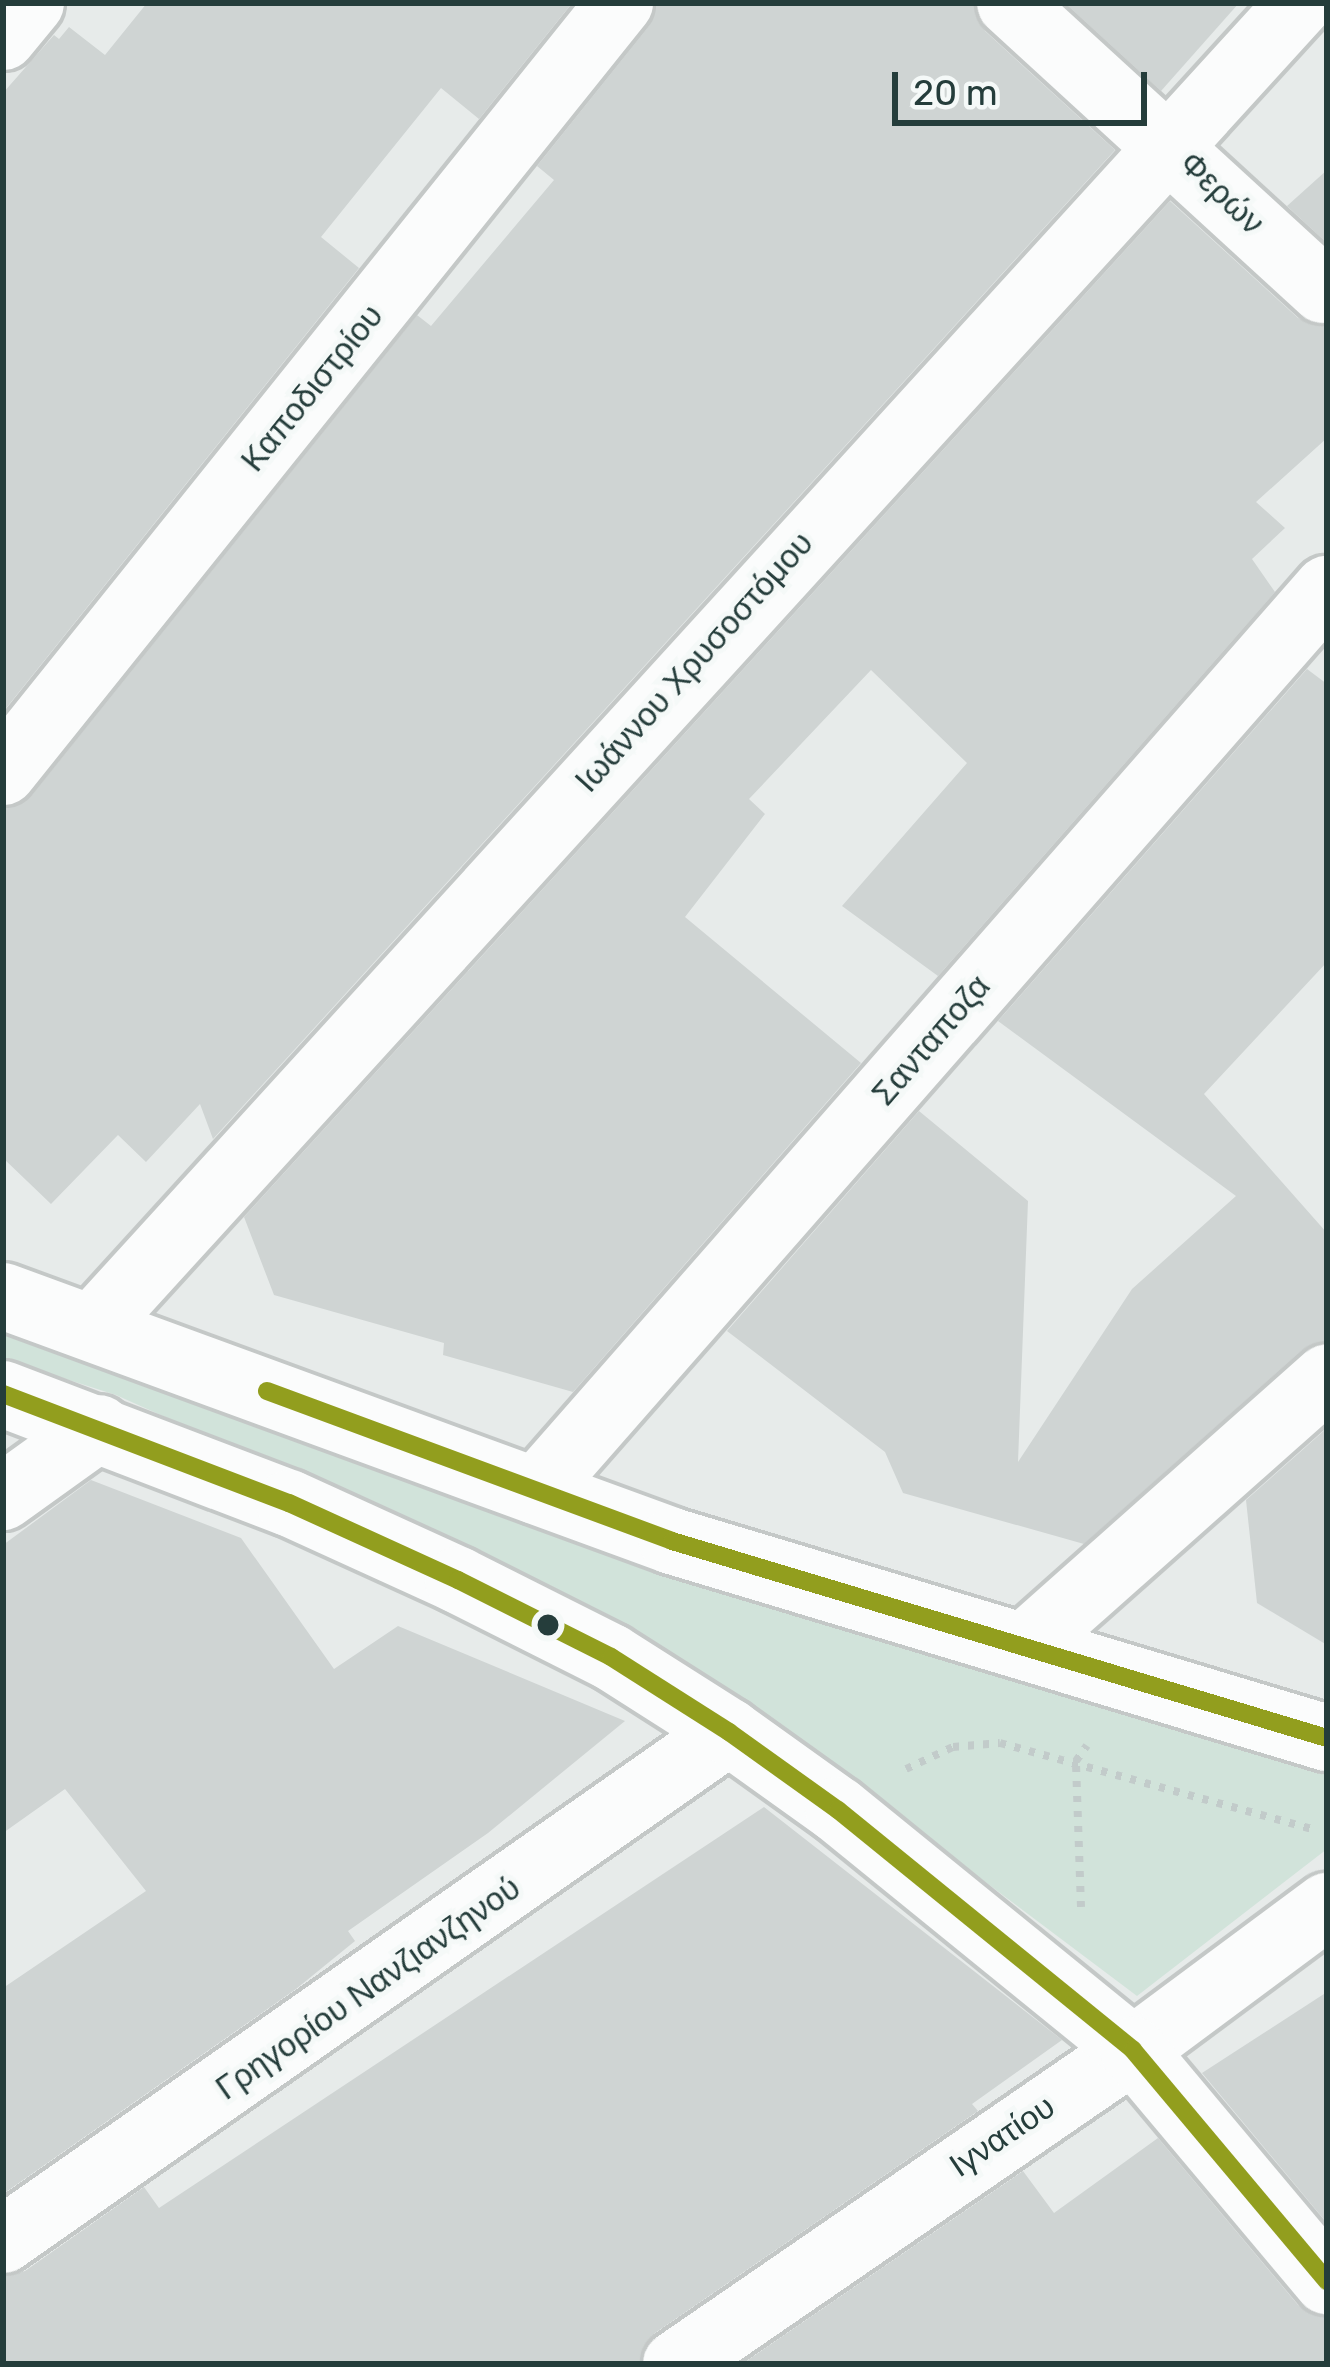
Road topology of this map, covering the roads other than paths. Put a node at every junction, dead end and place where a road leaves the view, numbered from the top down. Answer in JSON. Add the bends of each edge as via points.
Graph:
{"nodes":[{"id":1,"x":32,"y":3,"type":"edge"},
{"id":2,"x":620,"y":3,"type":"edge"},
{"id":3,"x":1010,"y":3,"type":"edge"},
{"id":4,"x":1300,"y":3,"type":"edge"},
{"id":5,"x":3,"y":38,"type":"edge"},
{"id":6,"x":1169,"y":143,"type":"junction"},
{"id":7,"x":1324,"y":290,"type":"dead end"},
{"id":8,"x":1327,"y":589,"type":"edge"},
{"id":9,"x":3,"y":772,"type":"edge"},
{"id":10,"x":3,"y":1296,"type":"edge"},
{"id":11,"x":94,"y":1326,"type":"junction"},
{"id":12,"x":1327,"y":1378,"type":"edge"},
{"id":13,"x":3,"y":1394,"type":"edge"},
{"id":14,"x":99,"y":1427,"type":"junction"},
{"id":15,"x":536,"y":1491,"type":"junction"},
{"id":16,"x":3,"y":1497,"type":"edge"},
{"id":17,"x":1028,"y":1642,"type":"junction"},
{"id":18,"x":729,"y":1732,"type":"junction"},
{"id":19,"x":1327,"y":1738,"type":"edge"},
{"id":20,"x":1327,"y":1906,"type":"edge"},
{"id":21,"x":1109,"y":2030,"type":"junction"},
{"id":22,"x":3,"y":2240,"type":"edge"},
{"id":23,"x":1327,"y":2281,"type":"edge"},
{"id":24,"x":676,"y":2364,"type":"edge"}],
"edges":[{"from":1,"to":5,"type":"street"},
{"from":2,"to":9,"type":"street","name":"Καποδιστρίου"},
{"from":3,"to":6,"type":"street","name":"Φερών"},
{"from":4,"to":6,"type":"street","name":"Ιωάννου Χρυσοστόμου"},
{"from":6,"to":7,"type":"street","name":"Φερών"},
{"from":6,"to":11,"type":"street","name":"Ιωάννου Χρυσοστόμου"},
{"from":8,"to":15,"type":"street","name":"Σανταποζα"},
{"from":10,"to":11,"type":"street"},
{"from":11,"to":15,"type":"street"},
{"from":12,"to":17,"type":"street"},
{"from":13,"to":14,"type":"street"},
{"from":14,"to":16,"type":"street"},
{"from":14,"to":18,"type":"street","via":[[458,1580],[610,1657]]},
{"from":15,"to":17,"type":"street","via":[[672,1541]]},
{"from":17,"to":19,"type":"street"},
{"from":18,"to":21,"type":"street"},
{"from":18,"to":22,"type":"street","name":"Γρηγορίου Νανζιανζηνού"},
{"from":20,"to":21,"type":"street","name":"Ιγνατίου"},
{"from":21,"to":23,"type":"street"},
{"from":21,"to":24,"type":"street","name":"Ιγνατίου"}]}
